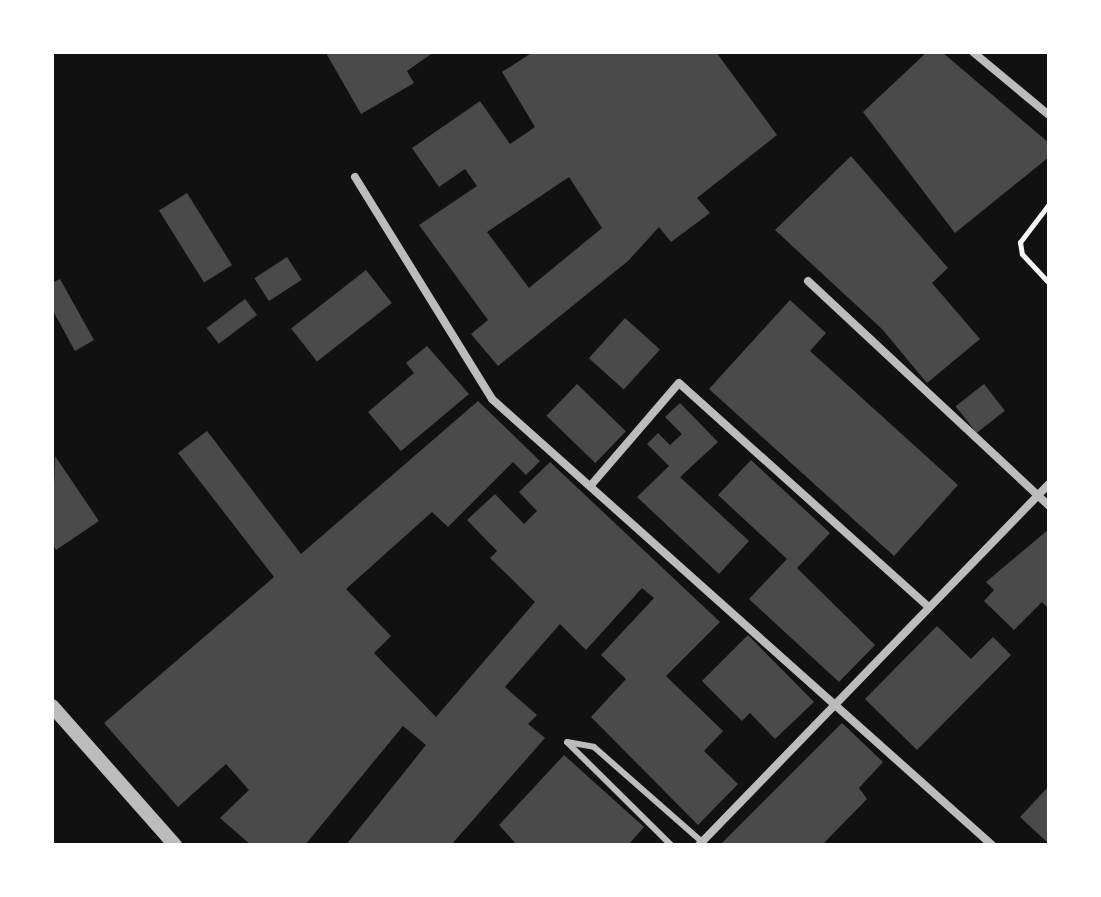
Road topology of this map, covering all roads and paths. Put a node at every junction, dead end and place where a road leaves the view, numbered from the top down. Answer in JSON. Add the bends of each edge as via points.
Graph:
{"nodes":[{"id":1,"x":973,"y":52,"type":"edge"},
{"id":2,"x":1049,"y":115,"type":"edge"},
{"id":3,"x":355,"y":177,"type":"dead end"},
{"id":4,"x":1049,"y":204,"type":"edge"},
{"id":5,"x":808,"y":281,"type":"dead end"},
{"id":6,"x":1049,"y":283,"type":"edge"},
{"id":7,"x":592,"y":484,"type":"junction"},
{"id":8,"x":1049,"y":484,"type":"edge"},
{"id":9,"x":1037,"y":495,"type":"junction"},
{"id":10,"x":1049,"y":506,"type":"edge"},
{"id":11,"x":929,"y":607,"type":"junction"},
{"id":12,"x":836,"y":704,"type":"junction"},
{"id":13,"x":52,"y":706,"type":"edge"},
{"id":14,"x":701,"y":844,"type":"edge"},
{"id":15,"x":175,"y":845,"type":"edge"},
{"id":16,"x":671,"y":845,"type":"edge"},
{"id":17,"x":992,"y":845,"type":"edge"}],
"edges":[{"from":1,"to":2,"type":"street"},
{"from":3,"to":7,"type":"street","via":[[492,399]]},
{"from":4,"to":6,"type":"path","via":[[1020,242],[1022,254]]},
{"from":5,"to":9,"type":"street"},
{"from":7,"to":11,"type":"street","via":[[679,383]]},
{"from":7,"to":12,"type":"street"},
{"from":8,"to":9,"type":"street"},
{"from":9,"to":10,"type":"street"},
{"from":9,"to":11,"type":"street"},
{"from":11,"to":12,"type":"street"},
{"from":12,"to":14,"type":"street"},
{"from":12,"to":17,"type":"street"},
{"from":13,"to":15,"type":"street"},
{"from":14,"to":16,"type":"lane","via":[[594,747],[567,742]]}]}
